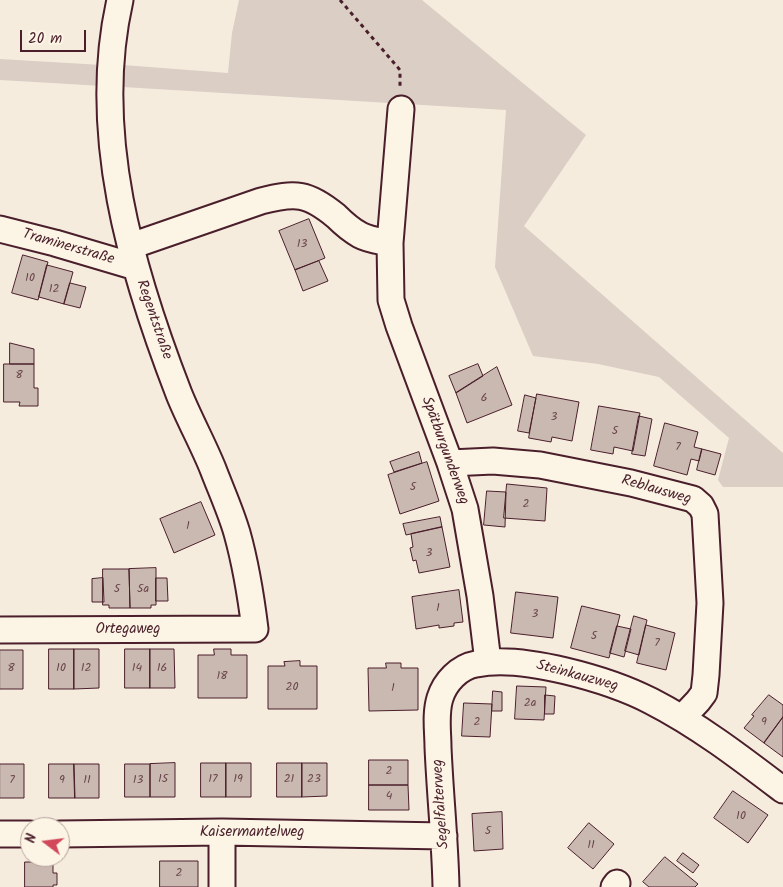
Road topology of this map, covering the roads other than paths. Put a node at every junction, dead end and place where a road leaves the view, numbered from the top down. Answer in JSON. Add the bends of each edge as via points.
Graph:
{"nodes":[{"id":1,"x":120,"y":0,"type":"edge"},
{"id":2,"x":401,"y":109,"type":"road end"},
{"id":3,"x":0,"y":229,"type":"edge"},
{"id":4,"x":390,"y":243,"type":"junction"},
{"id":5,"x":133,"y":257,"type":"junction"},
{"id":6,"x":450,"y":463,"type":"junction"},
{"id":7,"x":255,"y":629,"type":"joint"},
{"id":8,"x":0,"y":630,"type":"edge"},
{"id":9,"x":488,"y":662,"type":"junction"},
{"id":10,"x":682,"y":718,"type":"junction"},
{"id":11,"x":437,"y":720,"type":"joint"},
{"id":12,"x":783,"y":790,"type":"edge"},
{"id":13,"x":222,"y":832,"type":"junction"},
{"id":14,"x":0,"y":834,"type":"edge"},
{"id":15,"x":20,"y":834,"type":"edge"},
{"id":16,"x":70,"y":834,"type":"edge"},
{"id":17,"x":444,"y":836,"type":"junction"},
{"id":18,"x":222,"y":887,"type":"edge"},
{"id":19,"x":446,"y":887,"type":"edge"}],
"edges":[{"from":1,"to":5,"type":"street","name":"Regentstraße","via":[[115,22],[110,90],[112,147]]},
{"from":2,"to":4,"type":"street","name":"Spätburgunderweg"},
{"from":3,"to":5,"type":"street","name":"Traminerstraße"},
{"from":4,"to":5,"type":"street","via":[[362,236],[324,207],[301,196],[281,196],[261,201]]},
{"from":4,"to":6,"type":"street","name":"Spätburgunderweg","via":[[391,300]]},
{"from":5,"to":7,"type":"street","name":"Regentstraße","via":[[154,326],[236,532],[249,584]]},
{"from":6,"to":9,"type":"street","name":"Spätburgunderweg","via":[[465,508]]},
{"from":6,"to":10,"type":"street","name":"Reblausweg","via":[[493,461],[540,465],[631,483],[693,499],[701,506],[706,514],[710,603],[706,674],[704,693]]},
{"from":7,"to":8,"type":"street","name":"Ortegaweg"},
{"from":9,"to":10,"type":"street","name":"Steinkauzweg","via":[[528,664],[608,682]]},
{"from":9,"to":11,"type":"street","name":"Steinkauzweg","via":[[474,664],[452,676],[440,698]]},
{"from":10,"to":12,"type":"street","name":"Steinkauzweg"},
{"from":11,"to":17,"type":"street","name":"Segelfalterweg"},
{"from":13,"to":16,"type":"street","name":"Kaisermantelweg"},
{"from":13,"to":17,"type":"street","name":"Kaisermantelweg"},
{"from":13,"to":18,"type":"street"},
{"from":14,"to":15,"type":"street"},
{"from":17,"to":19,"type":"street","name":"Segelfalterweg"}]}
